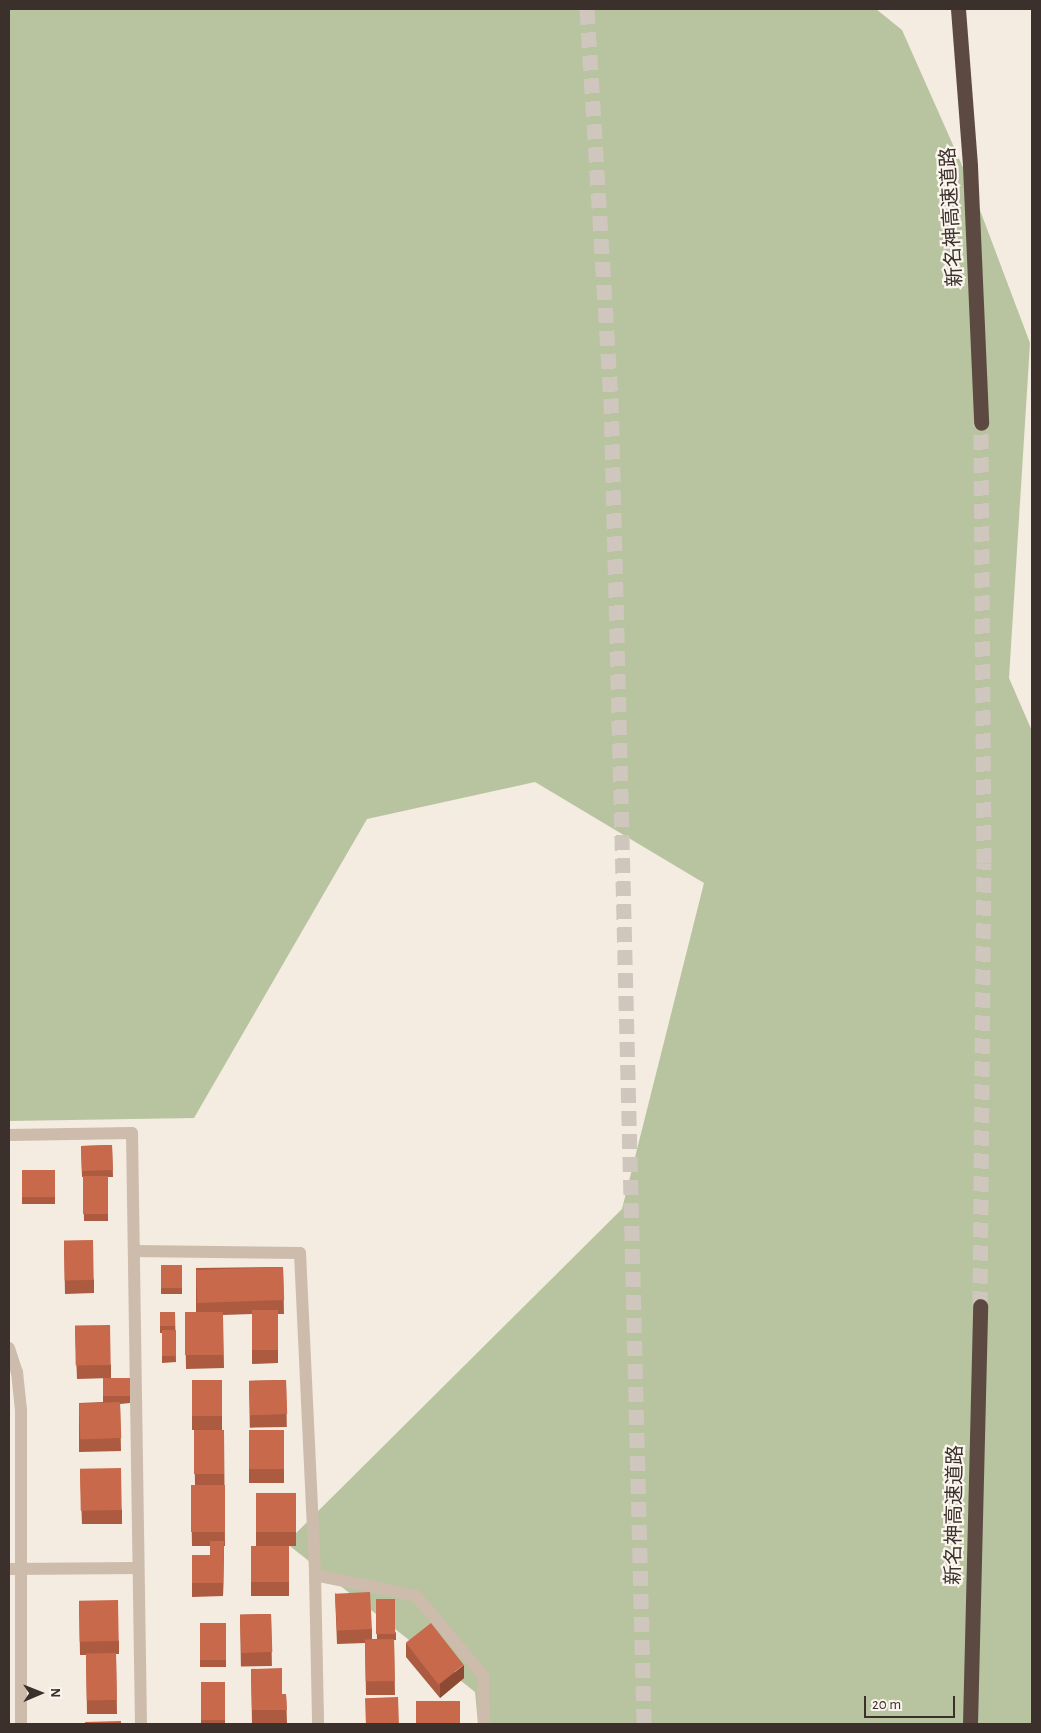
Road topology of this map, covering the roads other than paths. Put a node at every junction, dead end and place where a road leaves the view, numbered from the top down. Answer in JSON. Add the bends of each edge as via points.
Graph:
{"nodes":[{"id":1,"x":958,"y":9,"type":"edge"},
{"id":2,"x":982,"y":423,"type":"tunnel mouth"},
{"id":3,"x":9,"y":1135,"type":"edge"},
{"id":4,"x":134,"y":1251,"type":"junction"},
{"id":5,"x":980,"y":1306,"type":"tunnel mouth"},
{"id":6,"x":9,"y":1348,"type":"edge"},
{"id":7,"x":138,"y":1568,"type":"junction"},
{"id":8,"x":15,"y":1569,"type":"edge"},
{"id":9,"x":315,"y":1575,"type":"junction"},
{"id":10,"x":21,"y":1724,"type":"edge"},
{"id":11,"x":141,"y":1724,"type":"edge"},
{"id":12,"x":318,"y":1724,"type":"edge"},
{"id":13,"x":484,"y":1724,"type":"edge"},
{"id":14,"x":970,"y":1724,"type":"edge"}],
"edges":[{"from":1,"to":2,"type":"highway","name":"新名神高速道路","via":[[970,166]]},
{"from":3,"to":4,"type":"street","via":[[132,1133]]},
{"from":4,"to":7,"type":"street"},
{"from":4,"to":9,"type":"street","via":[[300,1253]]},
{"from":5,"to":14,"type":"highway","name":"新名神高速道路"},
{"from":6,"to":8,"type":"street","via":[[17,1372],[21,1409]]},
{"from":7,"to":8,"type":"street"},
{"from":7,"to":11,"type":"street"},
{"from":8,"to":10,"type":"street"},
{"from":9,"to":12,"type":"street"},
{"from":9,"to":13,"type":"street","via":[[416,1596],[483,1675]]}]}
